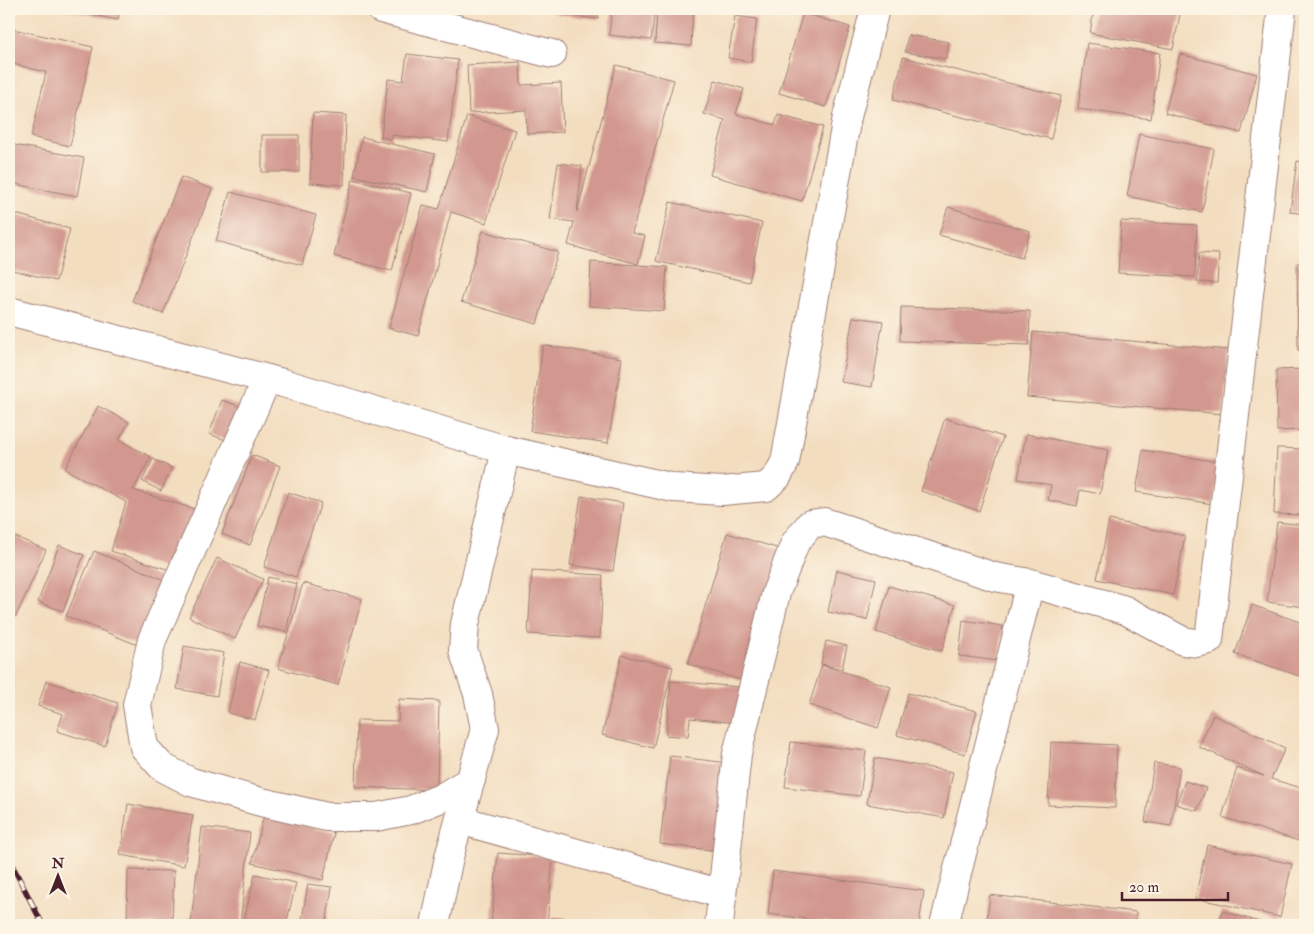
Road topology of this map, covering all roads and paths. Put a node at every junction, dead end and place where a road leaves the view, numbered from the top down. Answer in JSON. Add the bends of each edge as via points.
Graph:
{"nodes":[{"id":1,"x":381,"y":9,"type":"edge"},
{"id":2,"x":875,"y":9,"type":"edge"},
{"id":3,"x":1282,"y":9,"type":"edge"},
{"id":4,"x":552,"y":54,"type":"dead end"},
{"id":5,"x":9,"y":311,"type":"edge"},
{"id":6,"x":267,"y":379,"type":"junction"},
{"id":7,"x":506,"y":450,"type":"junction"},
{"id":8,"x":1030,"y":583,"type":"junction"},
{"id":9,"x":454,"y":810,"type":"junction"},
{"id":10,"x":722,"y":894,"type":"junction"},
{"id":11,"x":435,"y":925,"type":"edge"},
{"id":12,"x":720,"y":925,"type":"edge"},
{"id":13,"x":944,"y":925,"type":"edge"}],
"edges":[{"from":1,"to":4,"type":"street"},
{"from":2,"to":7,"type":"street","via":[[847,117],[785,462],[777,477],[766,487],[722,491],[674,488]]},
{"from":3,"to":8,"type":"street","via":[[1209,640],[1197,644],[1183,640],[1125,610]]},
{"from":5,"to":6,"type":"street"},
{"from":6,"to":7,"type":"street"},
{"from":6,"to":9,"type":"street","via":[[152,640],[137,705],[144,747],[162,766],[191,782],[327,817],[376,817],[411,810]]},
{"from":7,"to":9,"type":"street","via":[[465,624],[463,650],[478,694],[485,729],[471,780]]},
{"from":8,"to":10,"type":"street","via":[[994,577],[824,522],[810,524],[795,543],[764,634],[736,754]]},
{"from":8,"to":13,"type":"street"},
{"from":9,"to":10,"type":"street"},
{"from":9,"to":11,"type":"street","via":[[449,857]]},
{"from":10,"to":12,"type":"street"}]}
